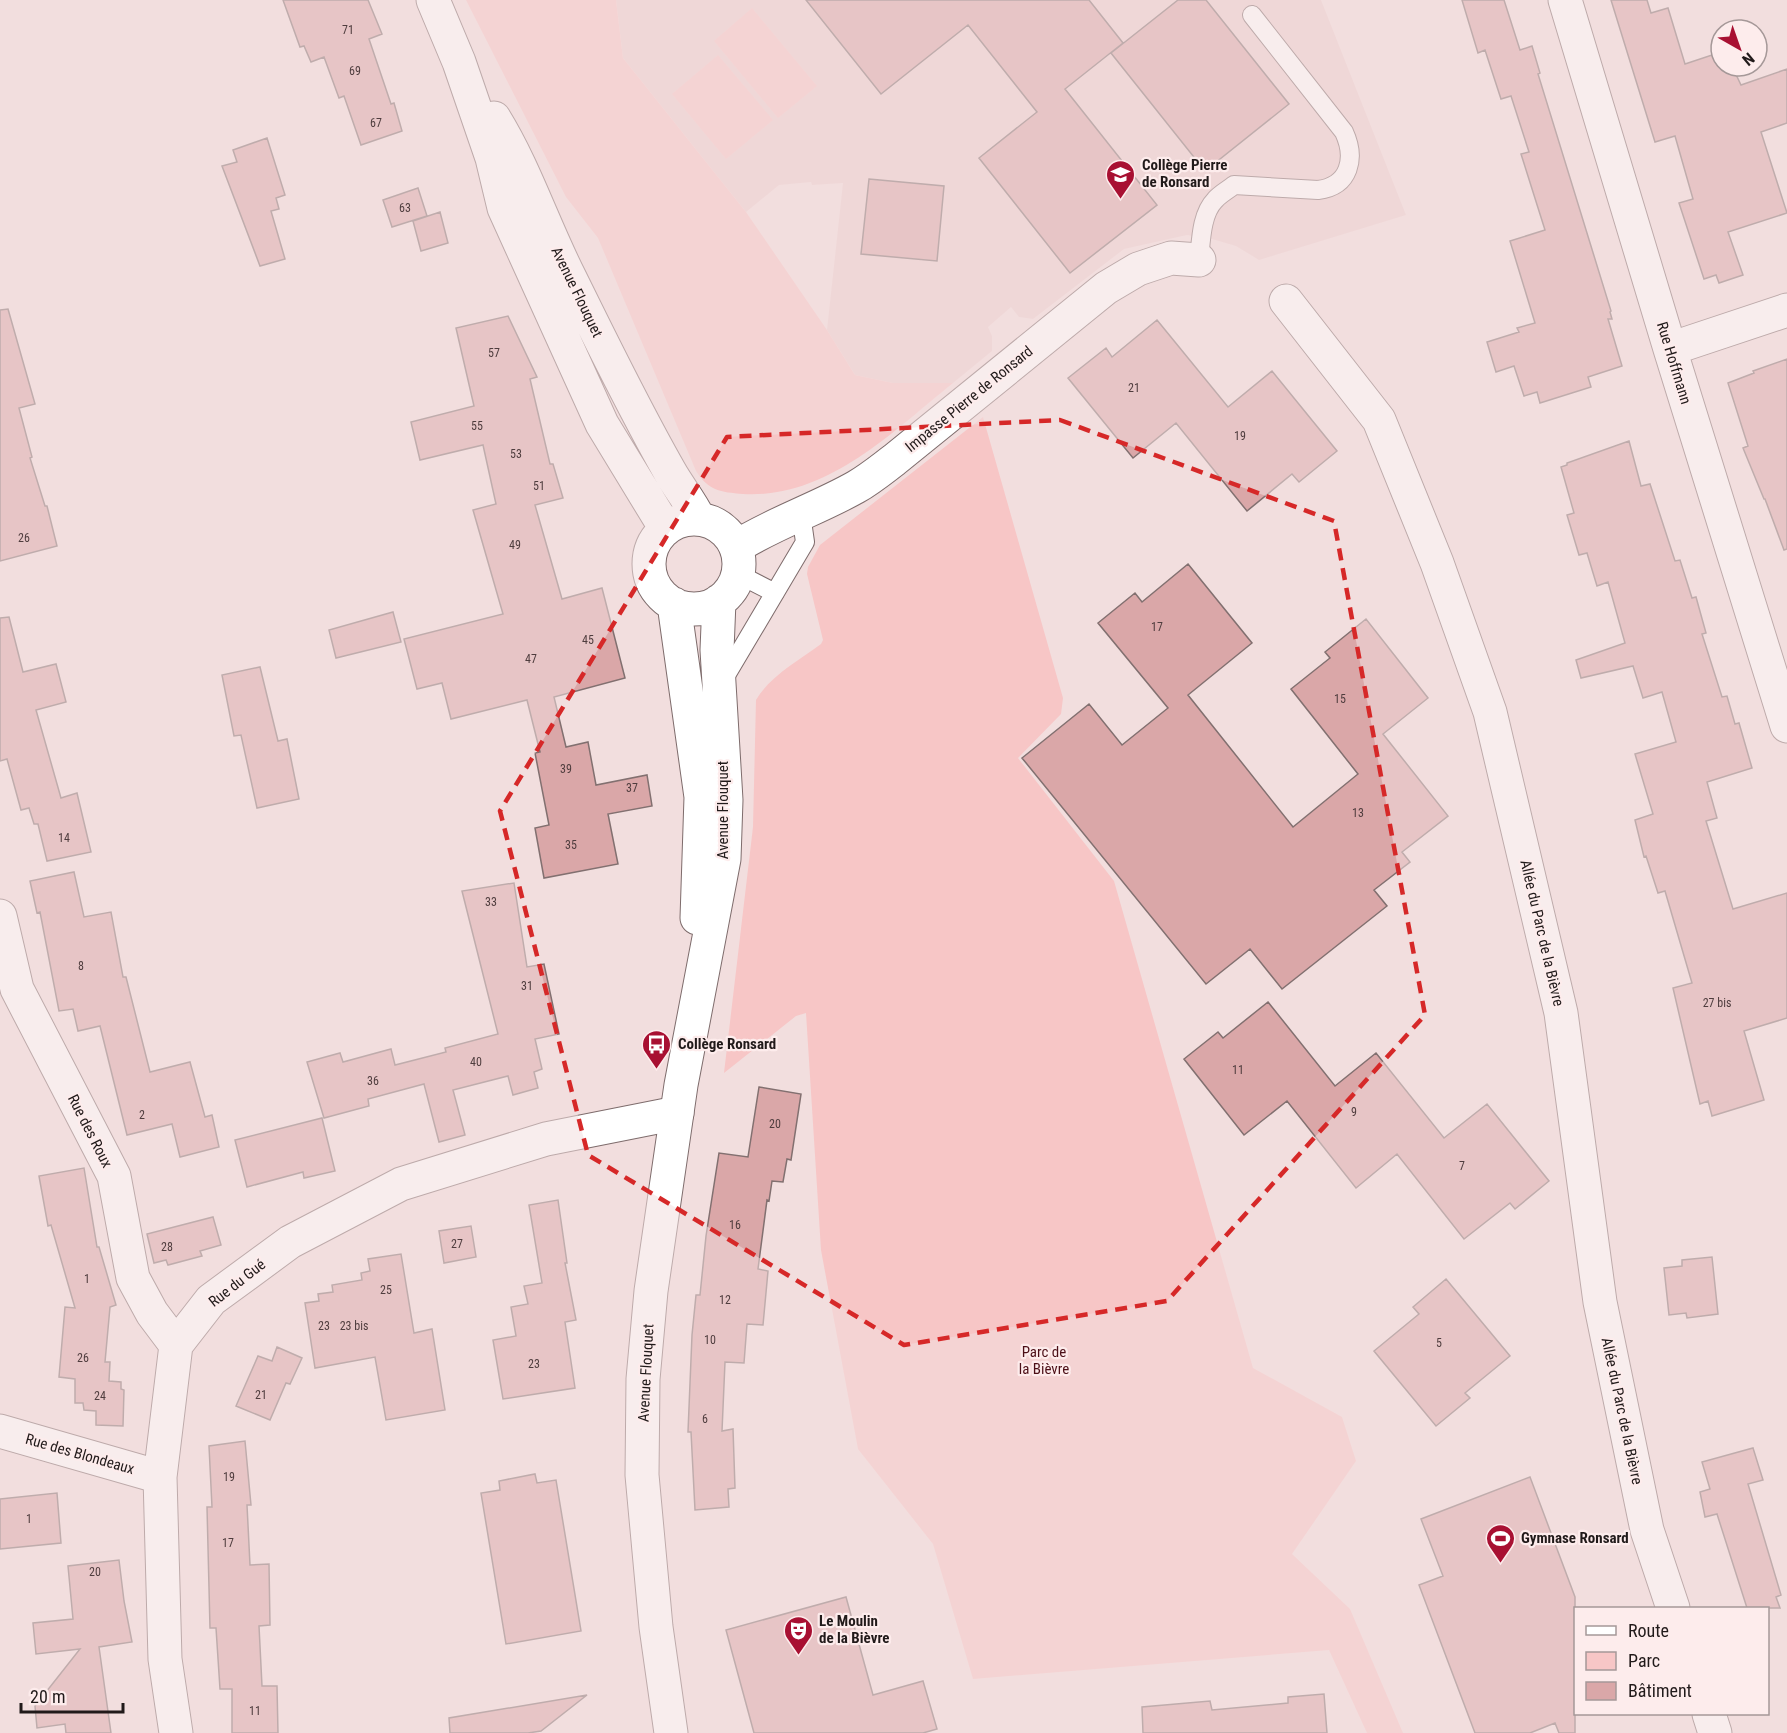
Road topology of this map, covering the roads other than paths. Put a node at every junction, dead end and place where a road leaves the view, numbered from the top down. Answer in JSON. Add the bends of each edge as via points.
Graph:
{"nodes":[{"id":1,"x":432,"y":0,"type":"edge"},
{"id":2,"x":1564,"y":0,"type":"edge"},
{"id":3,"x":1252,"y":15,"type":"dead end"},
{"id":4,"x":459,"y":62,"type":"junction"},
{"id":5,"x":1199,"y":260,"type":"joint"},
{"id":6,"x":1286,"y":301,"type":"dead end"},
{"id":7,"x":1787,"y":310,"type":"edge"},
{"id":8,"x":1670,"y":349,"type":"junction"},
{"id":9,"x":801,"y":514,"type":"junction"},
{"id":10,"x":699,"y":519,"type":"junction"},
{"id":11,"x":666,"y":529,"type":"junction"},
{"id":12,"x":737,"y":561,"type":"junction"},
{"id":13,"x":775,"y":593,"type":"junction"},
{"id":14,"x":719,"y":601,"type":"junction"},
{"id":15,"x":674,"y":604,"type":"junction"},
{"id":16,"x":718,"y":687,"type":"junction"},
{"id":17,"x":1787,"y":726,"type":"edge"},
{"id":18,"x":0,"y":916,"type":"edge"},
{"id":19,"x":693,"y":1015,"type":"junction"},
{"id":20,"x":677,"y":1113,"type":"junction"},
{"id":21,"x":176,"y":1345,"type":"junction"},
{"id":22,"x":0,"y":1431,"type":"edge"},
{"id":23,"x":160,"y":1477,"type":"junction"},
{"id":24,"x":1673,"y":1607,"type":"edge"},
{"id":25,"x":1710,"y":1715,"type":"edge"},
{"id":26,"x":176,"y":1733,"type":"edge"},
{"id":27,"x":671,"y":1733,"type":"edge"},
{"id":28,"x":1715,"y":1733,"type":"edge"}],
"edges":[{"from":1,"to":4,"type":"street","name":"Avenue Flouquet"},
{"from":2,"to":8,"type":"street","name":"Rue Hoffmann"},
{"from":3,"to":5,"type":"lane","via":[[1344,132],[1351,158],[1342,177],[1328,189],[1234,185],[1208,211]]},
{"from":4,"to":10,"type":"street","name":"Avenue Flouquet","via":[[511,146],[549,236],[624,388]]},
{"from":4,"to":11,"type":"street","name":"Avenue Flouquet","via":[[508,219],[602,424]]},
{"from":5,"to":9,"type":"street","name":"Impasse Pierre de Ronsard","via":[[1171,258],[1138,269],[1106,288],[885,466],[858,486]]},
{"from":6,"to":24,"type":"street","name":"Allée du Parc de la Bièvre","via":[[1379,420],[1437,563],[1490,712],[1562,1013],[1600,1302],[1647,1530]]},
{"from":7,"to":8,"type":"street"},
{"from":8,"to":17,"type":"street","name":"Rue Hoffmann"},
{"from":9,"to":12,"type":"street","name":"Impasse Pierre de Ronsard","via":[[759,532]]},
{"from":9,"to":13,"type":"lane","via":[[805,542]]},
{"from":10,"to":11,"type":"street","via":[[676,522]]},
{"from":10,"to":12,"type":"street","via":[[722,528]]},
{"from":11,"to":15,"type":"street","via":[[651,549],[649,562],[655,587]]},
{"from":12,"to":13,"type":"lane"},
{"from":12,"to":14,"type":"street","via":[[735,585]]},
{"from":13,"to":16,"type":"lane"},
{"from":14,"to":15,"type":"street","via":[[697,609]]},
{"from":14,"to":16,"type":"street","name":"Avenue Flouquet"},
{"from":15,"to":19,"type":"street","name":"Avenue Flouquet","via":[[701,797]]},
{"from":16,"to":19,"type":"street","name":"Avenue Flouquet","via":[[726,800],[724,859]]},
{"from":18,"to":21,"type":"street","name":"Rue des Roux","via":[[17,989],[114,1176],[133,1278]]},
{"from":19,"to":20,"type":"street","name":"Avenue Flouquet"},
{"from":20,"to":21,"type":"street","name":"Rue du Gué","via":[[546,1138],[401,1184],[290,1242],[211,1300]]},
{"from":20,"to":27,"type":"street","name":"Avenue Flouquet","via":[[651,1291],[643,1379],[642,1475],[656,1627]]},
{"from":21,"to":23,"type":"street"},
{"from":22,"to":23,"type":"street","name":"Rue des Blondeaux"},
{"from":23,"to":26,"type":"street","via":[[165,1659]]},
{"from":25,"to":28,"type":"street"}]}
